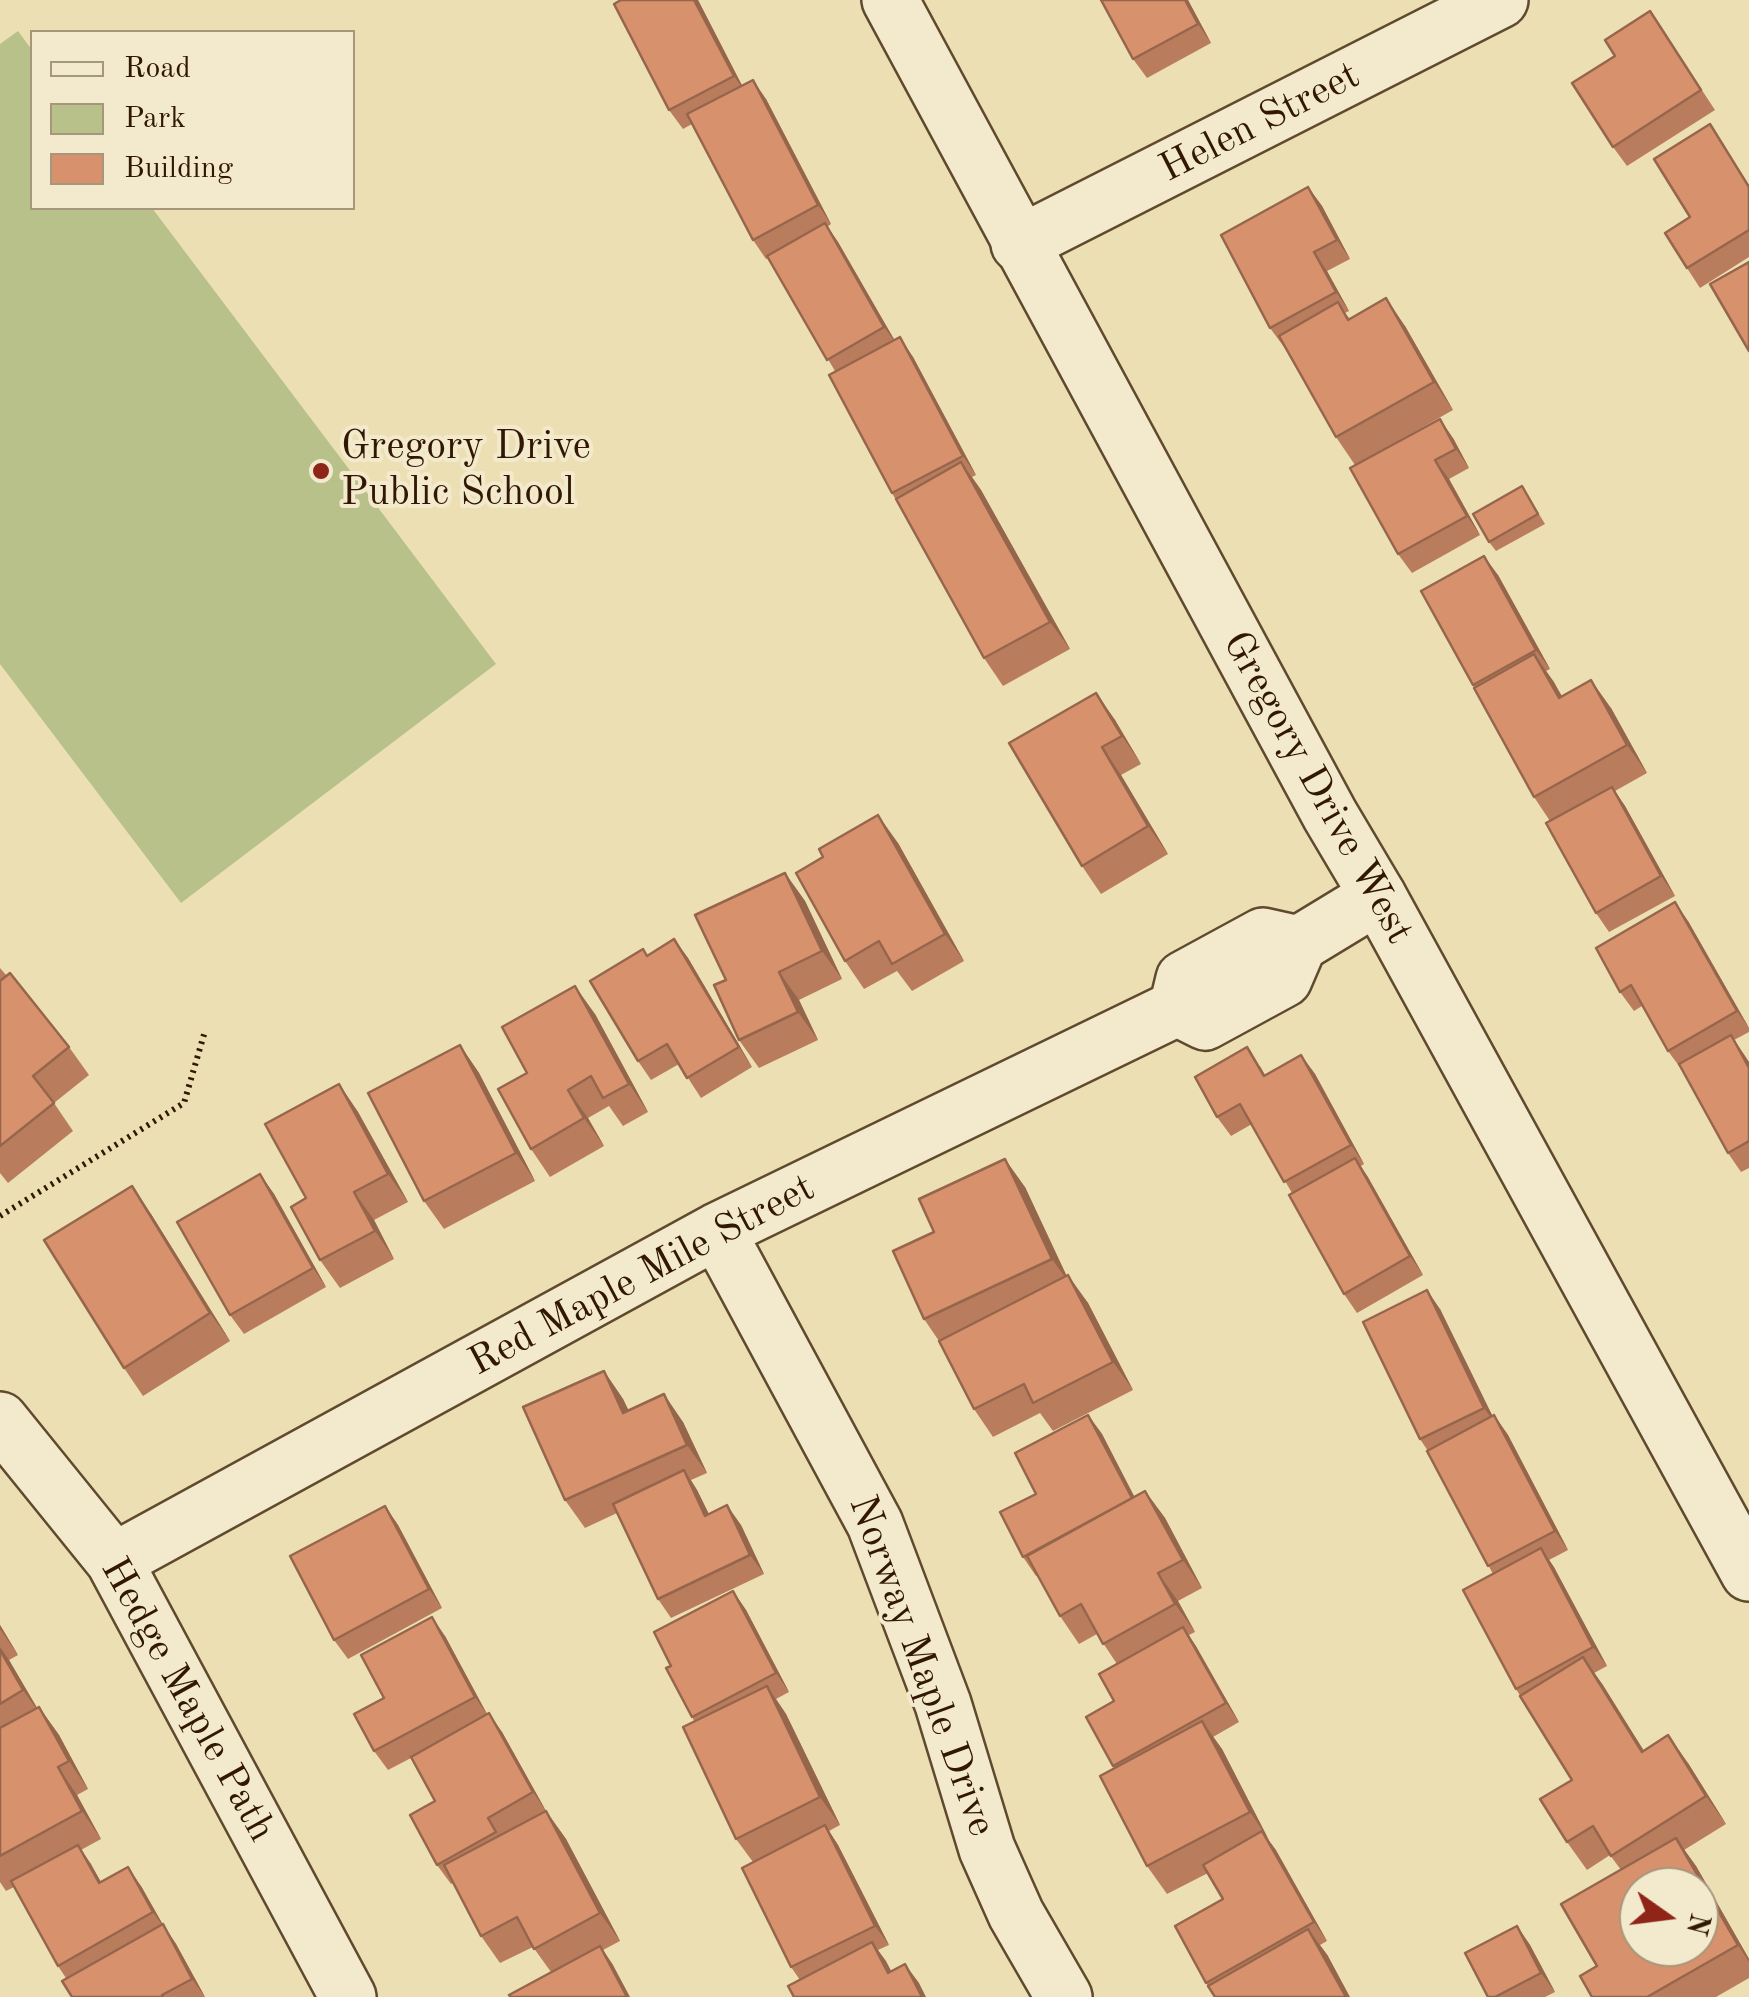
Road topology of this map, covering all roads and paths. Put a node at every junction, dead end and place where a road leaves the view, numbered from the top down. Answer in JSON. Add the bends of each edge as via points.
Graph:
{"nodes":[{"id":1,"x":890,"y":0,"type":"edge"},
{"id":2,"x":1500,"y":0,"type":"edge"},
{"id":3,"x":1019,"y":244,"type":"junction"},
{"id":4,"x":1378,"y":896,"type":"junction"},
{"id":5,"x":205,"y":1031,"type":"dead end"},
{"id":6,"x":0,"y":1216,"type":"edge"},
{"id":7,"x":718,"y":1230,"type":"junction"},
{"id":8,"x":0,"y":1420,"type":"edge"},
{"id":9,"x":114,"y":1560,"type":"junction"},
{"id":10,"x":1749,"y":1573,"type":"edge"},
{"id":11,"x":348,"y":1997,"type":"edge"},
{"id":12,"x":1064,"y":1997,"type":"edge"}],
"edges":[{"from":1,"to":3,"type":"street","name":"Gregory Drive West"},
{"from":2,"to":3,"type":"street","name":"Helen Street"},
{"from":3,"to":4,"type":"street","name":"Gregory Drive West"},
{"from":4,"to":7,"type":"street","name":"Red Maple Mile Street","via":[[1299,944],[1284,979],[1204,1022],[1177,1008]]},
{"from":4,"to":10,"type":"street","name":"Gregory Drive West"},
{"from":5,"to":6,"type":"path","via":[[184,1103]]},
{"from":7,"to":9,"type":"street","name":"Red Maple Mile Street"},
{"from":7,"to":12,"type":"street","name":"Norway Maple Drive","via":[[875,1524],[943,1704],[987,1849]]},
{"from":8,"to":9,"type":"street","name":"Hedge Maple Path"},
{"from":9,"to":11,"type":"street","name":"Hedge Maple Path"}]}
